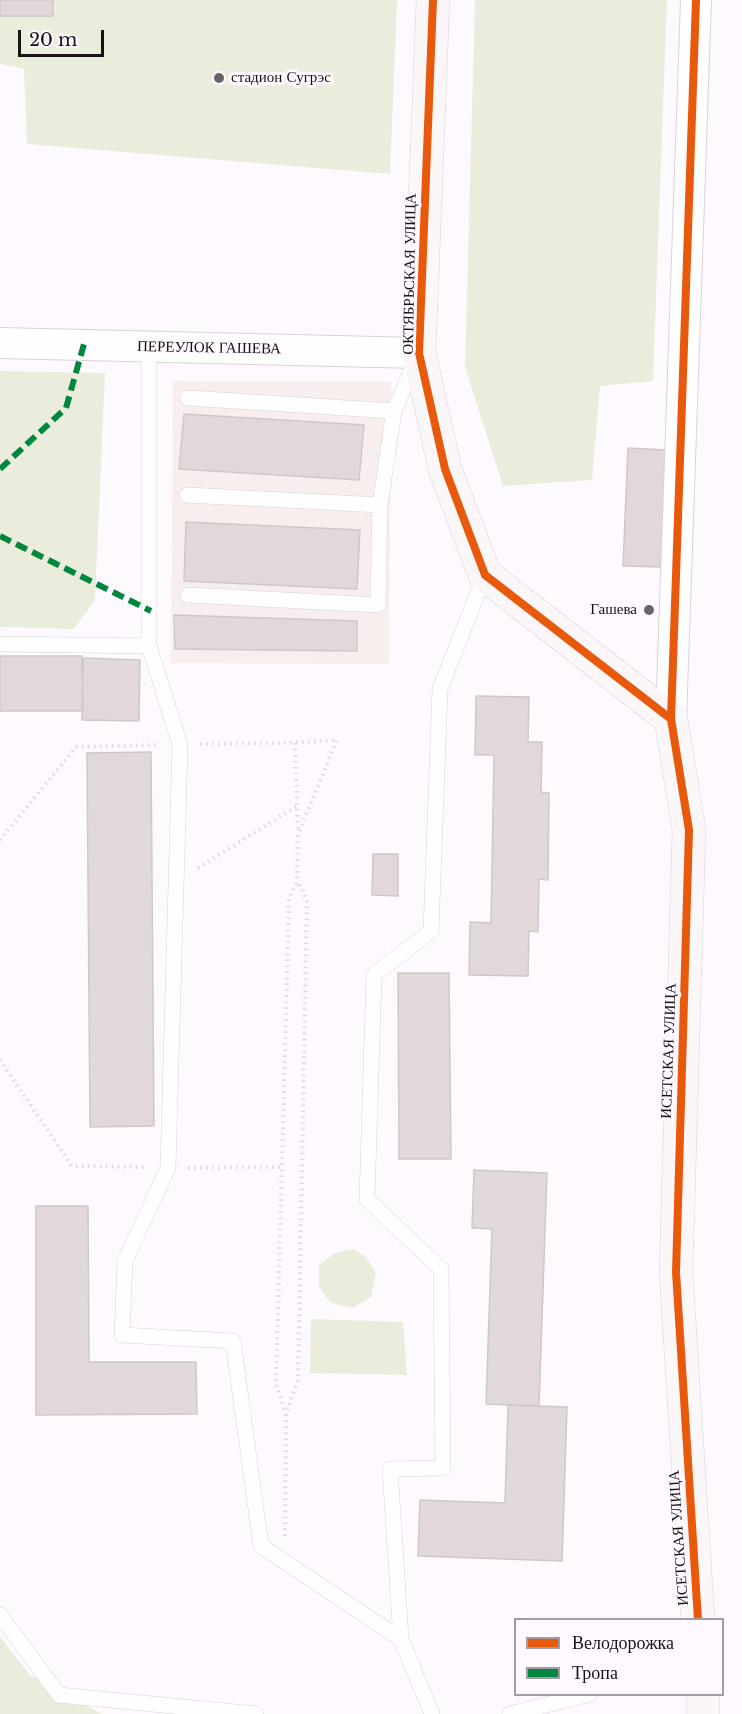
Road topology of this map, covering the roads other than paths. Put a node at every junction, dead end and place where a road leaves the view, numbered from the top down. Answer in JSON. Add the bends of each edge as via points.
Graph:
{"nodes":[{"id":1,"x":433,"y":0,"type":"edge"},
{"id":2,"x":696,"y":0,"type":"edge"},
{"id":3,"x":0,"y":343,"type":"edge"},
{"id":4,"x":149,"y":346,"type":"junction"},
{"id":5,"x":418,"y":353,"type":"junction"},
{"id":6,"x":188,"y":398,"type":"dead end"},
{"id":7,"x":394,"y":411,"type":"junction"},
{"id":8,"x":187,"y":495,"type":"dead end"},
{"id":9,"x":380,"y":506,"type":"junction"},
{"id":10,"x":485,"y":575,"type":"junction"},
{"id":11,"x":188,"y":595,"type":"dead end"},
{"id":12,"x":0,"y":644,"type":"edge"},
{"id":13,"x":149,"y":646,"type":"junction"},
{"id":14,"x":671,"y":719,"type":"junction"},
{"id":15,"x":0,"y":1615,"type":"edge"},
{"id":16,"x":698,"y":1618,"type":"edge"},
{"id":17,"x":401,"y":1639,"type":"junction"},
{"id":18,"x":586,"y":1696,"type":"edge"},
{"id":19,"x":703,"y":1696,"type":"edge"},
{"id":20,"x":256,"y":1714,"type":"edge"},
{"id":21,"x":432,"y":1714,"type":"edge"},
{"id":22,"x":510,"y":1714,"type":"edge"},
{"id":23,"x":704,"y":1714,"type":"edge"}],
"edges":[{"from":1,"to":5,"type":"street","name":"ОКТЯБРЬСКАЯ УЛИЦА"},
{"from":2,"to":14,"type":"street"},
{"from":3,"to":4,"type":"street","name":"ПЕРЕУЛОК ГАШЕВА"},
{"from":4,"to":5,"type":"street","name":"ПЕРЕУЛОК ГАШЕВА"},
{"from":4,"to":13,"type":"lane"},
{"from":5,"to":7,"type":"lane"},
{"from":5,"to":10,"type":"street","name":"ОКТЯБРЬСКАЯ УЛИЦА","via":[[445,469]]},
{"from":6,"to":7,"type":"lane"},
{"from":7,"to":9,"type":"lane"},
{"from":8,"to":9,"type":"lane"},
{"from":9,"to":11,"type":"lane","via":[[378,605]]},
{"from":10,"to":14,"type":"street"},
{"from":10,"to":17,"type":"lane","via":[[440,689],[431,931],[374,975],[367,1199],[441,1269],[443,1468],[390,1469]]},
{"from":12,"to":13,"type":"lane"},
{"from":13,"to":17,"type":"lane","via":[[180,745],[168,1168],[125,1261],[122,1335],[233,1341],[261,1546]]},
{"from":14,"to":16,"type":"street","name":"ИСЕТСКАЯ УЛИЦА","via":[[689,830],[676,1272]]},
{"from":15,"to":20,"type":"lane","via":[[59,1695]]},
{"from":17,"to":21,"type":"lane"},
{"from":18,"to":22,"type":"lane"},
{"from":19,"to":23,"type":"street"}]}
